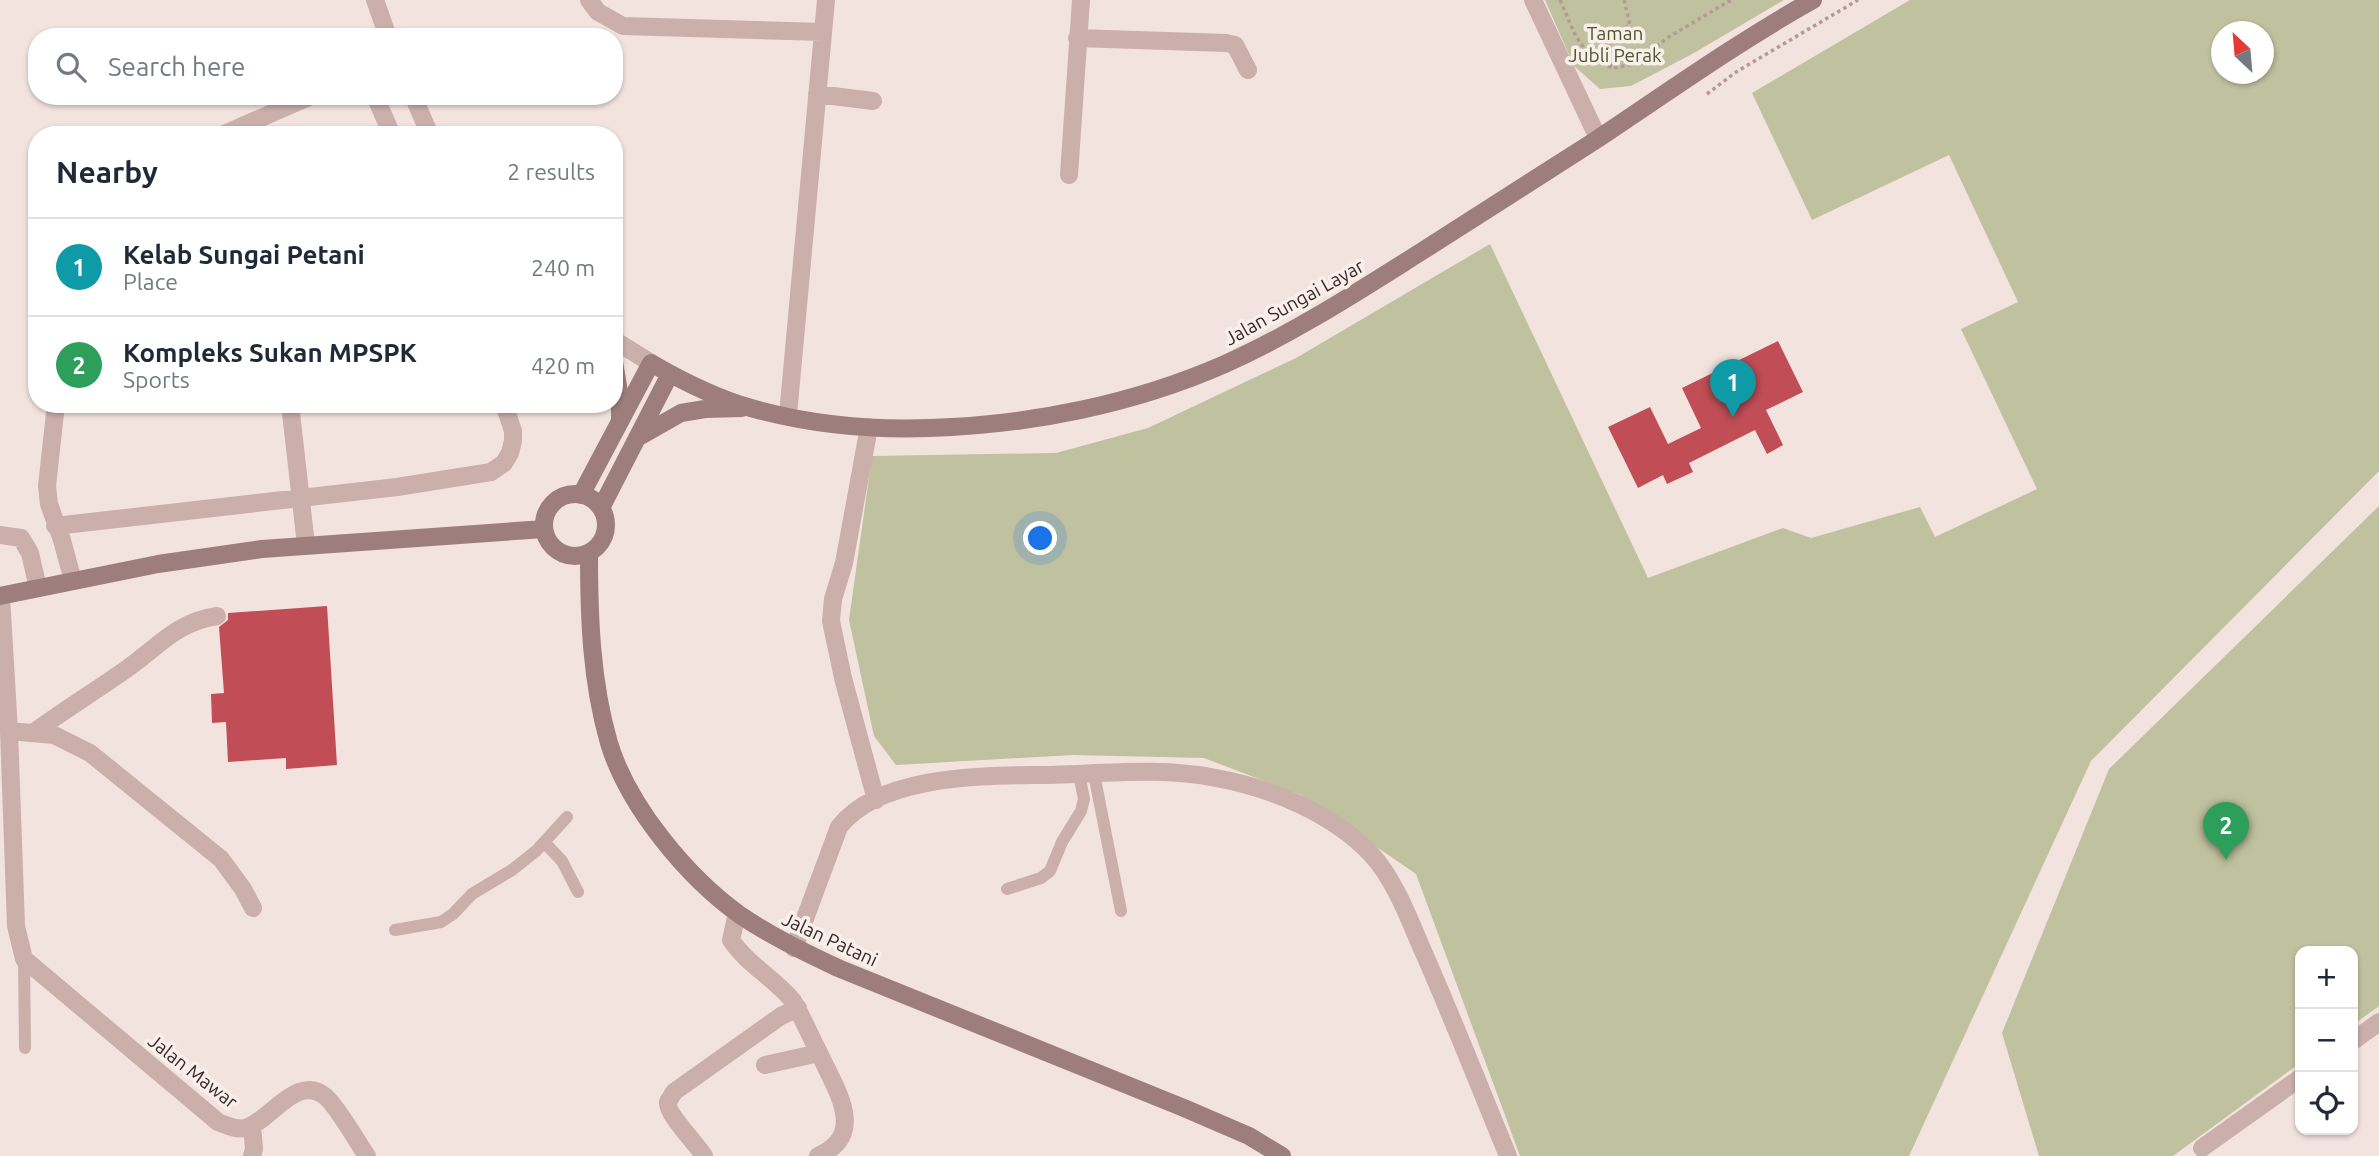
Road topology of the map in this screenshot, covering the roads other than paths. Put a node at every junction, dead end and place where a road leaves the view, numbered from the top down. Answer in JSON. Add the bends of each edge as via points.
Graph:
{"nodes":[{"id":1,"x":375,"y":0,"type":"edge"},
{"id":2,"x":589,"y":0,"type":"edge"},
{"id":3,"x":826,"y":0,"type":"edge"},
{"id":4,"x":1080,"y":0,"type":"edge"},
{"id":5,"x":1533,"y":0,"type":"edge"},
{"id":6,"x":1813,"y":0,"type":"edge"},
{"id":7,"x":385,"y":28,"type":"edge"},
{"id":8,"x":823,"y":33,"type":"junction"},
{"id":9,"x":1077,"y":38,"type":"junction"},
{"id":10,"x":1248,"y":70,"type":"dead end"},
{"id":11,"x":817,"y":93,"type":"junction"},
{"id":12,"x":873,"y":101,"type":"dead end"},
{"id":13,"x":290,"y":105,"type":"edge"},
{"id":14,"x":379,"y":105,"type":"edge"},
{"id":15,"x":417,"y":105,"type":"edge"},
{"id":16,"x":243,"y":126,"type":"edge"},
{"id":17,"x":388,"y":126,"type":"edge"},
{"id":18,"x":426,"y":126,"type":"edge"},
{"id":19,"x":1598,"y":138,"type":"junction"},
{"id":20,"x":1069,"y":175,"type":"dead end"},
{"id":21,"x":623,"y":346,"type":"edge"},
{"id":22,"x":651,"y":363,"type":"junction"},
{"id":23,"x":670,"y":374,"type":"junction"},
{"id":24,"x":749,"y":408,"type":"junction"},
{"id":25,"x":55,"y":413,"type":"edge"},
{"id":26,"x":291,"y":413,"type":"edge"},
{"id":27,"x":507,"y":413,"type":"edge"},
{"id":28,"x":620,"y":413,"type":"edge"},
{"id":29,"x":788,"y":415,"type":"junction"},
{"id":30,"x":620,"y":422,"type":"junction"},
{"id":31,"x":869,"y":427,"type":"junction"},
{"id":32,"x":636,"y":439,"type":"junction"},
{"id":33,"x":581,"y":495,"type":"junction"},
{"id":34,"x":300,"y":497,"type":"junction"},
{"id":35,"x":601,"y":508,"type":"junction"},
{"id":36,"x":55,"y":526,"type":"junction"},
{"id":37,"x":544,"y":529,"type":"junction"},
{"id":38,"x":0,"y":535,"type":"edge"},
{"id":39,"x":306,"y":545,"type":"junction"},
{"id":40,"x":589,"y":553,"type":"junction"},
{"id":41,"x":73,"y":581,"type":"junction"},
{"id":42,"x":38,"y":588,"type":"junction"},
{"id":43,"x":1,"y":596,"type":"edge"},
{"id":44,"x":217,"y":616,"type":"dead end"},
{"id":45,"x":3,"y":650,"type":"edge"},
{"id":46,"x":9,"y":731,"type":"junction"},
{"id":47,"x":33,"y":733,"type":"junction"},
{"id":48,"x":1087,"y":774,"type":"junction"},
{"id":49,"x":876,"y":800,"type":"junction"},
{"id":50,"x":567,"y":817,"type":"dead end"},
{"id":51,"x":544,"y":842,"type":"junction"},
{"id":52,"x":1007,"y":888,"type":"dead end"},
{"id":53,"x":579,"y":892,"type":"dead end"},
{"id":54,"x":253,"y":908,"type":"dead end"},
{"id":55,"x":1121,"y":911,"type":"dead end"},
{"id":56,"x":737,"y":913,"type":"junction"},
{"id":57,"x":396,"y":930,"type":"dead end"},
{"id":58,"x":794,"y":948,"type":"junction"},
{"id":59,"x":24,"y":958,"type":"junction"},
{"id":60,"x":798,"y":1008,"type":"junction"},
{"id":61,"x":2379,"y":1022,"type":"edge"},
{"id":62,"x":2358,"y":1037,"type":"edge"},
{"id":63,"x":25,"y":1048,"type":"dead end"},
{"id":64,"x":819,"y":1053,"type":"junction"},
{"id":65,"x":765,"y":1065,"type":"dead end"},
{"id":66,"x":2295,"y":1082,"type":"edge"},
{"id":67,"x":252,"y":1125,"type":"junction"},
{"id":68,"x":2203,"y":1147,"type":"dead end"},
{"id":69,"x":252,"y":1156,"type":"edge"},
{"id":70,"x":367,"y":1156,"type":"edge"},
{"id":71,"x":704,"y":1156,"type":"edge"},
{"id":72,"x":818,"y":1156,"type":"edge"},
{"id":73,"x":1282,"y":1156,"type":"edge"},
{"id":74,"x":1508,"y":1156,"type":"edge"}],
"edges":[{"from":1,"to":7,"type":"street"},
{"from":2,"to":8,"type":"street","via":[[598,12],[623,26]]},
{"from":3,"to":8,"type":"street"},
{"from":4,"to":9,"type":"street"},
{"from":5,"to":19,"type":"street"},
{"from":6,"to":19,"type":"main road","name":"Jalan Sungai Layar"},
{"from":8,"to":11,"type":"street"},
{"from":9,"to":10,"type":"street","via":[[1226,43],[1236,46]]},
{"from":9,"to":20,"type":"street"},
{"from":11,"to":12,"type":"street"},
{"from":11,"to":29,"type":"street"},
{"from":13,"to":16,"type":"street"},
{"from":14,"to":17,"type":"street"},
{"from":15,"to":18,"type":"street"},
{"from":19,"to":31,"type":"main road","name":"Jalan Sungai Layar","via":[[1317,316],[1224,364],[1153,390],[1057,414],[950,428]]},
{"from":21,"to":22,"type":"street","name":"Jalan Sungai Layar"},
{"from":22,"to":23,"type":"main road","name":"Jalan Sungai Layar"},
{"from":22,"to":30,"type":"main road"},
{"from":23,"to":24,"type":"main road","name":"Jalan Sungai Layar"},
{"from":23,"to":32,"type":"main road"},
{"from":24,"to":29,"type":"main road","name":"Jalan Sungai Layar"},
{"from":24,"to":32,"type":"main road","via":[[681,414]]},
{"from":25,"to":36,"type":"street","via":[[47,485]]},
{"from":26,"to":34,"type":"street"},
{"from":27,"to":34,"type":"street","via":[[513,431],[510,453],[491,472]]},
{"from":28,"to":30,"type":"main road"},
{"from":29,"to":31,"type":"main road","name":"Jalan Sungai Layar"},
{"from":30,"to":33,"type":"main road"},
{"from":31,"to":49,"type":"street","via":[[831,621]]},
{"from":32,"to":35,"type":"main road"},
{"from":33,"to":35,"type":"main road"},
{"from":33,"to":37,"type":"main road","via":[[564,496],[554,503]]},
{"from":34,"to":36,"type":"street"},
{"from":34,"to":39,"type":"street"},
{"from":35,"to":40,"type":"main road","via":[[606,522],[604,537]]},
{"from":36,"to":41,"type":"street"},
{"from":37,"to":39,"type":"main road"},
{"from":37,"to":40,"type":"main road","via":[[557,551],[576,556]]},
{"from":38,"to":42,"type":"street","via":[[21,538],[30,553]]},
{"from":39,"to":41,"type":"main road","via":[[158,564]]},
{"from":40,"to":56,"type":"main road","name":"Jalan Patani","via":[[593,669],[618,768],[673,852]]},
{"from":41,"to":42,"type":"main road"},
{"from":42,"to":43,"type":"main road"},
{"from":43,"to":45,"type":"street"},
{"from":44,"to":47,"type":"street","via":[[182,626]]},
{"from":45,"to":46,"type":"street"},
{"from":46,"to":47,"type":"street"},
{"from":46,"to":59,"type":"street","via":[[16,926]]},
{"from":47,"to":54,"type":"street","via":[[62,737],[90,753],[221,859]]},
{"from":48,"to":49,"type":"street","via":[[949,778]]},
{"from":48,"to":52,"type":"lane","via":[[1081,811],[1050,871]]},
{"from":48,"to":55,"type":"lane"},
{"from":48,"to":74,"type":"street","via":[[1172,773],[1245,784],[1299,804],[1362,844],[1387,874],[1415,933]]},
{"from":49,"to":58,"type":"street","via":[[857,808],[839,827]]},
{"from":50,"to":51,"type":"lane"},
{"from":51,"to":53,"type":"lane","via":[[562,861]]},
{"from":51,"to":57,"type":"lane","via":[[441,922]]},
{"from":56,"to":58,"type":"main road","name":"Jalan Patani"},
{"from":56,"to":60,"type":"street","via":[[731,940]]},
{"from":58,"to":73,"type":"main road","name":"Jalan Patani","via":[[1249,1136]]},
{"from":59,"to":63,"type":"lane"},
{"from":59,"to":67,"type":"street","name":"Jalan Mawar","via":[[218,1122],[238,1128]]},
{"from":60,"to":64,"type":"street"},
{"from":60,"to":71,"type":"street","via":[[674,1092],[668,1101]]},
{"from":61,"to":62,"type":"street"},
{"from":64,"to":65,"type":"street"},
{"from":64,"to":72,"type":"street","via":[[842,1098],[845,1122],[837,1144]]},
{"from":66,"to":68,"type":"street"},
{"from":67,"to":69,"type":"street"},
{"from":67,"to":70,"type":"street","name":"Jalan Mawar","via":[[294,1094],[311,1090],[325,1096]]}]}
